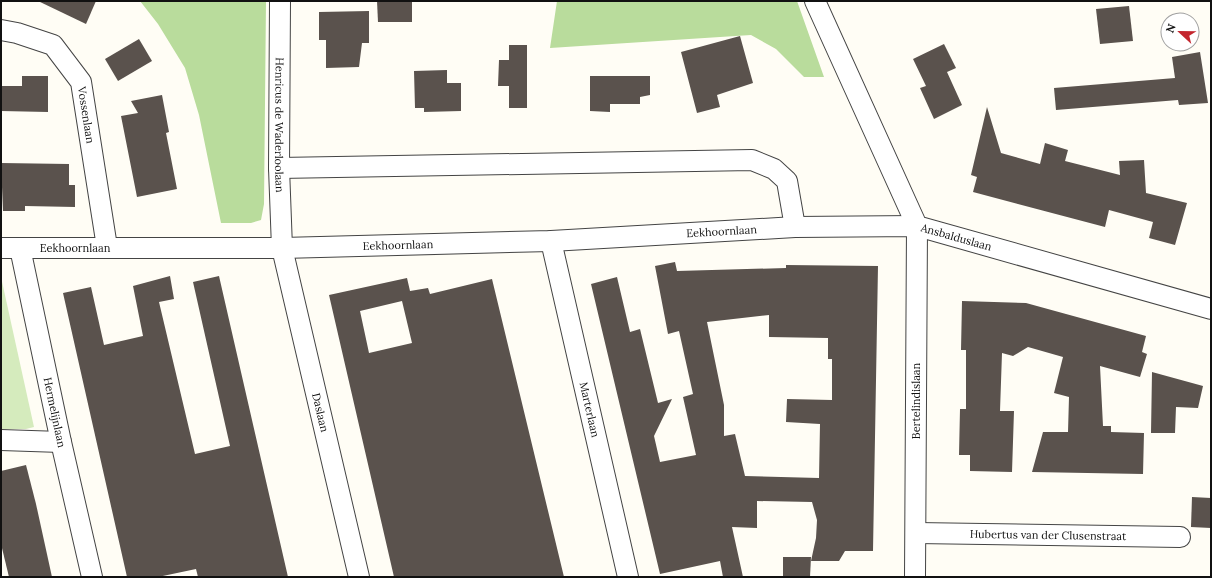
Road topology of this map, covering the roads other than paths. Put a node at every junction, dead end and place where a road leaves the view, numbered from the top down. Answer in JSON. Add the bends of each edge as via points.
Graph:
{"nodes":[{"id":1,"x":280,"y":1,"type":"edge"},
{"id":2,"x":815,"y":1,"type":"edge"},
{"id":3,"x":1,"y":30,"type":"edge"},
{"id":4,"x":279,"y":168,"type":"junction"},
{"id":5,"x":917,"y":226,"type":"junction"},
{"id":6,"x":796,"y":227,"type":"junction"},
{"id":7,"x":551,"y":241,"type":"junction"},
{"id":8,"x":107,"y":247,"type":"junction"},
{"id":9,"x":11,"y":248,"type":"edge"},
{"id":10,"x":282,"y":248,"type":"junction"},
{"id":11,"x":1211,"y":309,"type":"edge"},
{"id":12,"x":1,"y":440,"type":"edge"},
{"id":13,"x":61,"y":442,"type":"junction"},
{"id":14,"x":916,"y":533,"type":"junction"},
{"id":15,"x":1180,"y":537,"type":"dead end"},
{"id":16,"x":92,"y":577,"type":"edge"},
{"id":17,"x":359,"y":577,"type":"edge"},
{"id":18,"x":628,"y":577,"type":"edge"},
{"id":19,"x":916,"y":577,"type":"edge"}],
"edges":[{"from":1,"to":4,"type":"street","name":"Henricus de Waderloolaan"},
{"from":2,"to":5,"type":"street","name":"Ansbalduslaan"},
{"from":3,"to":8,"type":"street","name":"Vossenlaan","via":[[53,45],[81,82]]},
{"from":4,"to":6,"type":"street","via":[[752,160],[774,168],[787,181]]},
{"from":4,"to":10,"type":"street","name":"Henricus de Waderloolaan"},
{"from":5,"to":6,"type":"street","name":"Eekhoornlaan"},
{"from":5,"to":11,"type":"street","name":"Ansbalduslaan"},
{"from":5,"to":14,"type":"street","name":"Bertelindislaan"},
{"from":6,"to":7,"type":"street","name":"Eekhoornlaan"},
{"from":7,"to":10,"type":"street","name":"Eekhoornlaan"},
{"from":7,"to":18,"type":"street","name":"Marterlaan"},
{"from":8,"to":9,"type":"street","name":"Eekhoornlaan"},
{"from":8,"to":10,"type":"street","name":"Eekhoornlaan"},
{"from":9,"to":13,"type":"street","name":"Hermelijnlaan"},
{"from":10,"to":17,"type":"street","name":"Daslaan"},
{"from":12,"to":13,"type":"street"},
{"from":13,"to":16,"type":"street","name":"Hermelijnlaan"},
{"from":14,"to":15,"type":"street","name":"Hubertus van der Clusenstraat"},
{"from":14,"to":19,"type":"street","name":"Bertelindislaan"}]}
